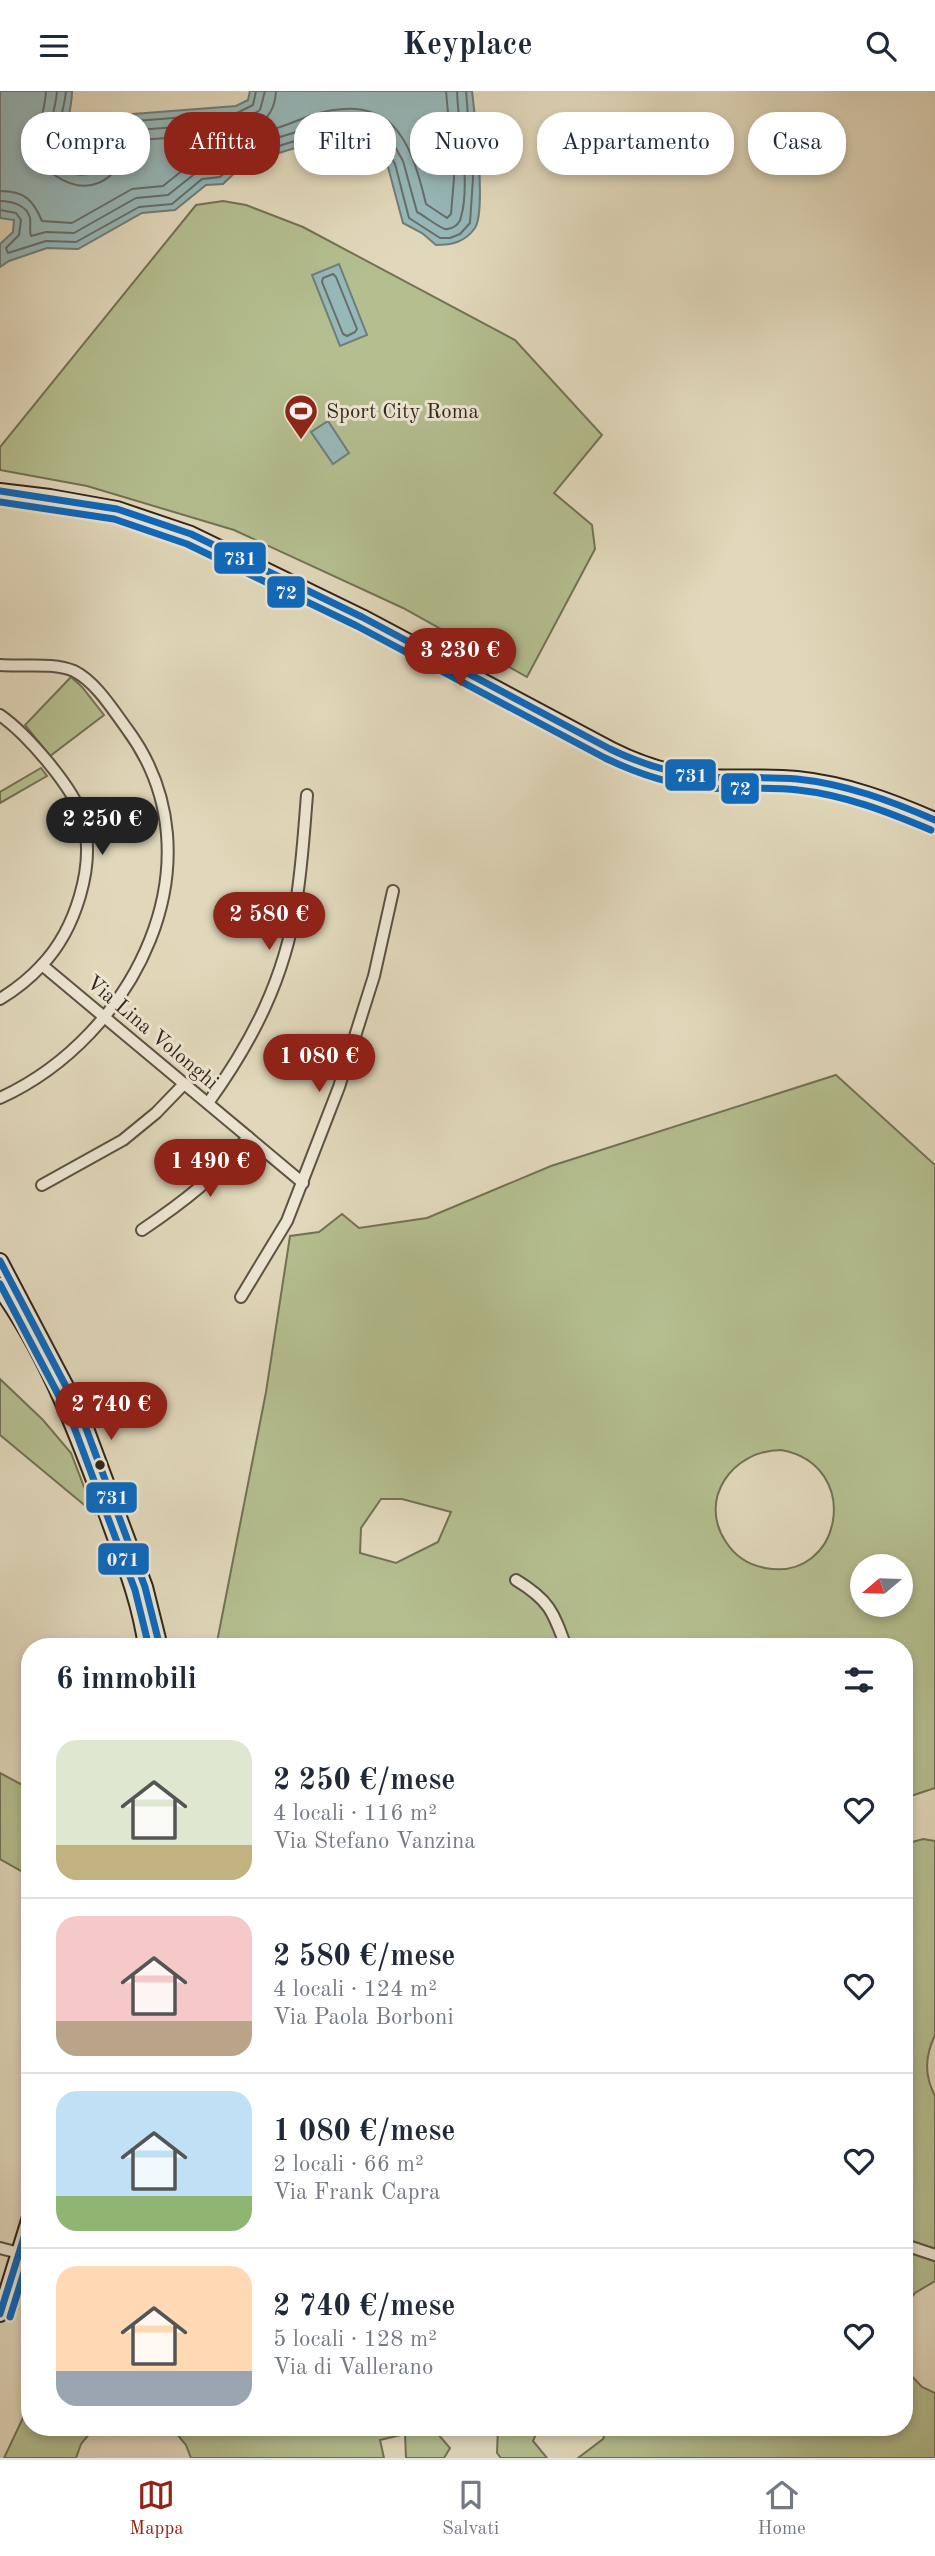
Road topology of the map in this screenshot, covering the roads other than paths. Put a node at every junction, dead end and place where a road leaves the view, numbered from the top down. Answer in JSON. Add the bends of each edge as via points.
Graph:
{"nodes":[{"id":1,"x":0,"y":491,"type":"edge"},
{"id":2,"x":0,"y":665,"type":"edge"},
{"id":3,"x":0,"y":715,"type":"edge"},
{"id":4,"x":307,"y":795,"type":"dead end"},
{"id":5,"x":935,"y":820,"type":"edge"},
{"id":6,"x":393,"y":891,"type":"dead end"},
{"id":7,"x":42,"y":965,"type":"junction"},
{"id":8,"x":0,"y":999,"type":"edge"},
{"id":9,"x":106,"y":1018,"type":"junction"},
{"id":10,"x":184,"y":1084,"type":"junction"},
{"id":11,"x":0,"y":1098,"type":"edge"},
{"id":12,"x":208,"y":1103,"type":"junction"},
{"id":13,"x":248,"y":1137,"type":"junction"},
{"id":14,"x":303,"y":1183,"type":"junction"},
{"id":15,"x":42,"y":1185,"type":"dead end"},
{"id":16,"x":142,"y":1230,"type":"dead end"},
{"id":17,"x":0,"y":1261,"type":"edge"},
{"id":18,"x":0,"y":1289,"type":"edge"},
{"id":19,"x":241,"y":1297,"type":"dead end"},
{"id":20,"x":516,"y":1580,"type":"dead end"},
{"id":21,"x":144,"y":1638,"type":"edge"},
{"id":22,"x":158,"y":1638,"type":"edge"},
{"id":23,"x":563,"y":1638,"type":"edge"},
{"id":24,"x":21,"y":2246,"type":"edge"},
{"id":25,"x":0,"y":2248,"type":"edge"},
{"id":26,"x":913,"y":2248,"type":"edge"},
{"id":27,"x":19,"y":2253,"type":"junction"},
{"id":28,"x":935,"y":2255,"type":"edge"},
{"id":29,"x":0,"y":2314,"type":"edge"}],
"edges":[{"from":1,"to":5,"type":"street","via":[[117,509],[191,534],[640,762],[696,776],[783,778],[834,785]]},
{"from":2,"to":9,"type":"street","via":[[58,667],[83,677],[133,738],[159,790],[167,847],[159,913],[135,975]]},
{"from":3,"to":7,"type":"street","via":[[21,732],[58,777],[79,807],[85,829],[85,864],[75,909]]},
{"from":4,"to":12,"type":"street","via":[[296,904],[280,970],[253,1034]]},
{"from":6,"to":14,"type":"street","via":[[358,1031]]},
{"from":7,"to":8,"type":"street"},
{"from":7,"to":9,"type":"street","name":"Via Lina Volonghi"},
{"from":9,"to":10,"type":"street","name":"Via Lina Volonghi"},
{"from":9,"to":11,"type":"street","via":[[51,1069]]},
{"from":10,"to":12,"type":"street","name":"Via Lina Volonghi"},
{"from":10,"to":15,"type":"street","via":[[122,1140]]},
{"from":12,"to":13,"type":"street","name":"Via Lina Volonghi"},
{"from":13,"to":14,"type":"street","name":"Via Lina Volonghi"},
{"from":13,"to":16,"type":"street","via":[[209,1180]]},
{"from":14,"to":19,"type":"street","via":[[282,1230]]},
{"from":17,"to":22,"type":"street","via":[[81,1415],[142,1578]]},
{"from":18,"to":21,"type":"street","via":[[77,1435],[133,1588]]},
{"from":20,"to":23,"type":"street","via":[[539,1594],[554,1613]]},
{"from":24,"to":27,"type":"street"},
{"from":25,"to":27,"type":"street"},
{"from":26,"to":28,"type":"street"},
{"from":27,"to":29,"type":"street"}]}
